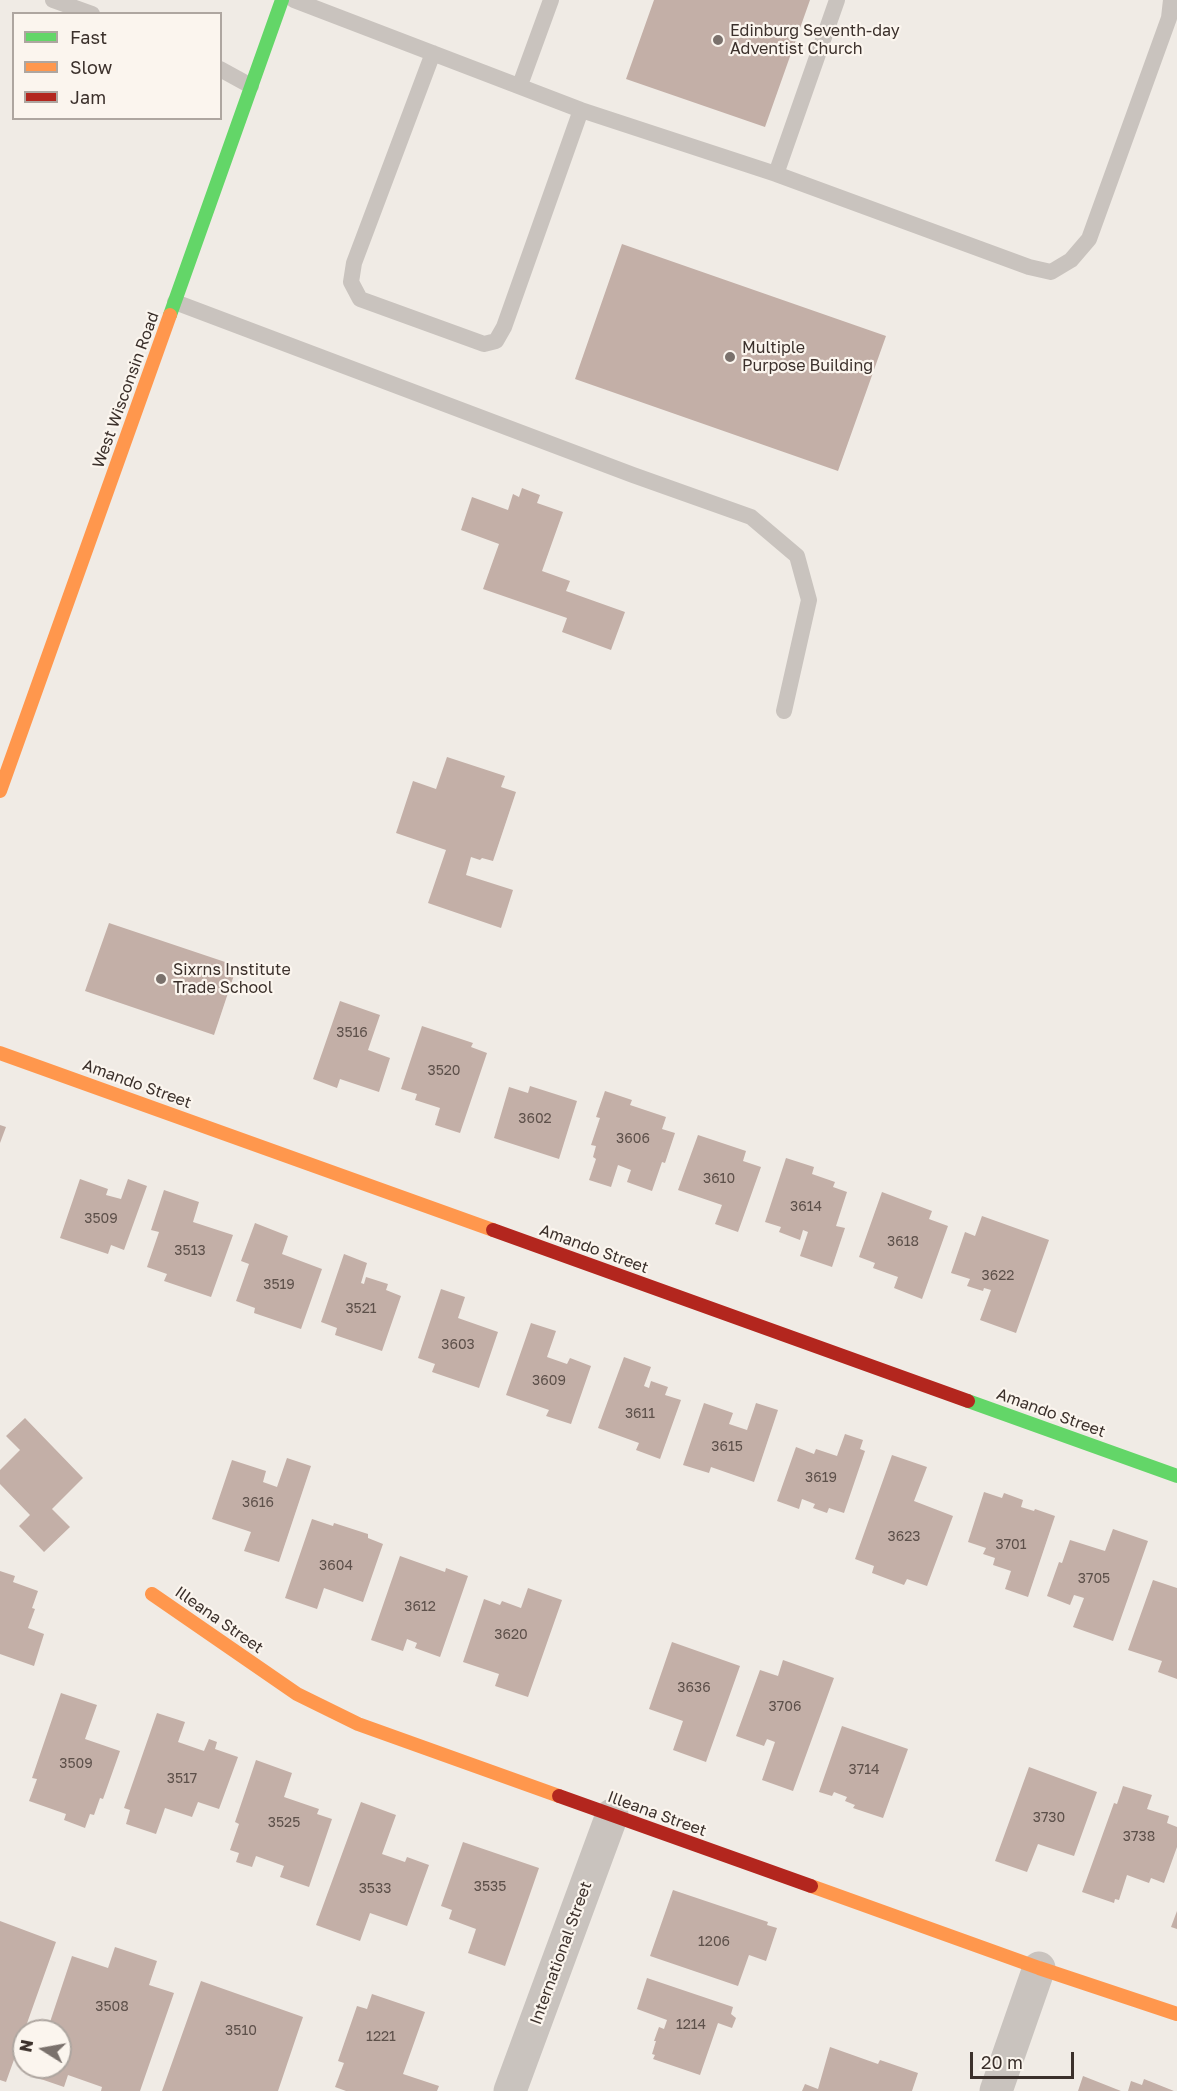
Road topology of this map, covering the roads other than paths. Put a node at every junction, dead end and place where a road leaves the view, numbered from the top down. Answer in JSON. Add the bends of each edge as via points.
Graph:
{"nodes":[{"id":1,"x":53,"y":0,"type":"edge"},
{"id":2,"x":282,"y":0,"type":"edge"},
{"id":3,"x":294,"y":0,"type":"edge"},
{"id":4,"x":550,"y":0,"type":"edge"},
{"id":5,"x":837,"y":0,"type":"edge"},
{"id":6,"x":1171,"y":0,"type":"edge"},
{"id":7,"x":86,"y":12,"type":"edge"},
{"id":8,"x":433,"y":53,"type":"junction"},
{"id":9,"x":222,"y":70,"type":"edge"},
{"id":10,"x":520,"y":85,"type":"junction"},
{"id":11,"x":251,"y":86,"type":"junction"},
{"id":12,"x":581,"y":110,"type":"junction"},
{"id":13,"x":776,"y":174,"type":"junction"},
{"id":14,"x":175,"y":302,"type":"junction"},
{"id":15,"x":784,"y":711,"type":"dead end"},
{"id":16,"x":0,"y":791,"type":"edge"},
{"id":17,"x":0,"y":1053,"type":"edge"},
{"id":18,"x":1177,"y":1476,"type":"edge"},
{"id":19,"x":152,"y":1594,"type":"dead end"},
{"id":20,"x":612,"y":1815,"type":"junction"},
{"id":21,"x":1040,"y":1968,"type":"junction"},
{"id":22,"x":1177,"y":2014,"type":"edge"},
{"id":23,"x":510,"y":2091,"type":"edge"},
{"id":24,"x":996,"y":2091,"type":"edge"}],
"edges":[{"from":1,"to":7,"type":"lane"},
{"from":2,"to":11,"type":"street","name":"West Wisconsin Road"},
{"from":3,"to":8,"type":"lane"},
{"from":4,"to":10,"type":"lane"},
{"from":5,"to":13,"type":"lane"},
{"from":6,"to":13,"type":"lane","via":[[1169,18],[1089,239],[1071,260],[1051,272]]},
{"from":8,"to":10,"type":"lane"},
{"from":8,"to":12,"type":"lane","via":[[354,263],[351,282],[360,299],[484,344],[496,341]]},
{"from":9,"to":11,"type":"lane"},
{"from":10,"to":12,"type":"lane"},
{"from":11,"to":14,"type":"street","name":"West Wisconsin Road"},
{"from":12,"to":13,"type":"lane"},
{"from":14,"to":15,"type":"lane","via":[[751,517],[797,556],[809,600]]},
{"from":14,"to":16,"type":"street","name":"West Wisconsin Road"},
{"from":17,"to":18,"type":"street","name":"Amando Street"},
{"from":19,"to":20,"type":"street","name":"Illeana Street","via":[[297,1694],[358,1724]]},
{"from":20,"to":21,"type":"street","name":"Illeana Street"},
{"from":20,"to":23,"type":"street","name":"International Street"},
{"from":21,"to":22,"type":"street","name":"Illeana Street"},
{"from":21,"to":24,"type":"street"}]}
